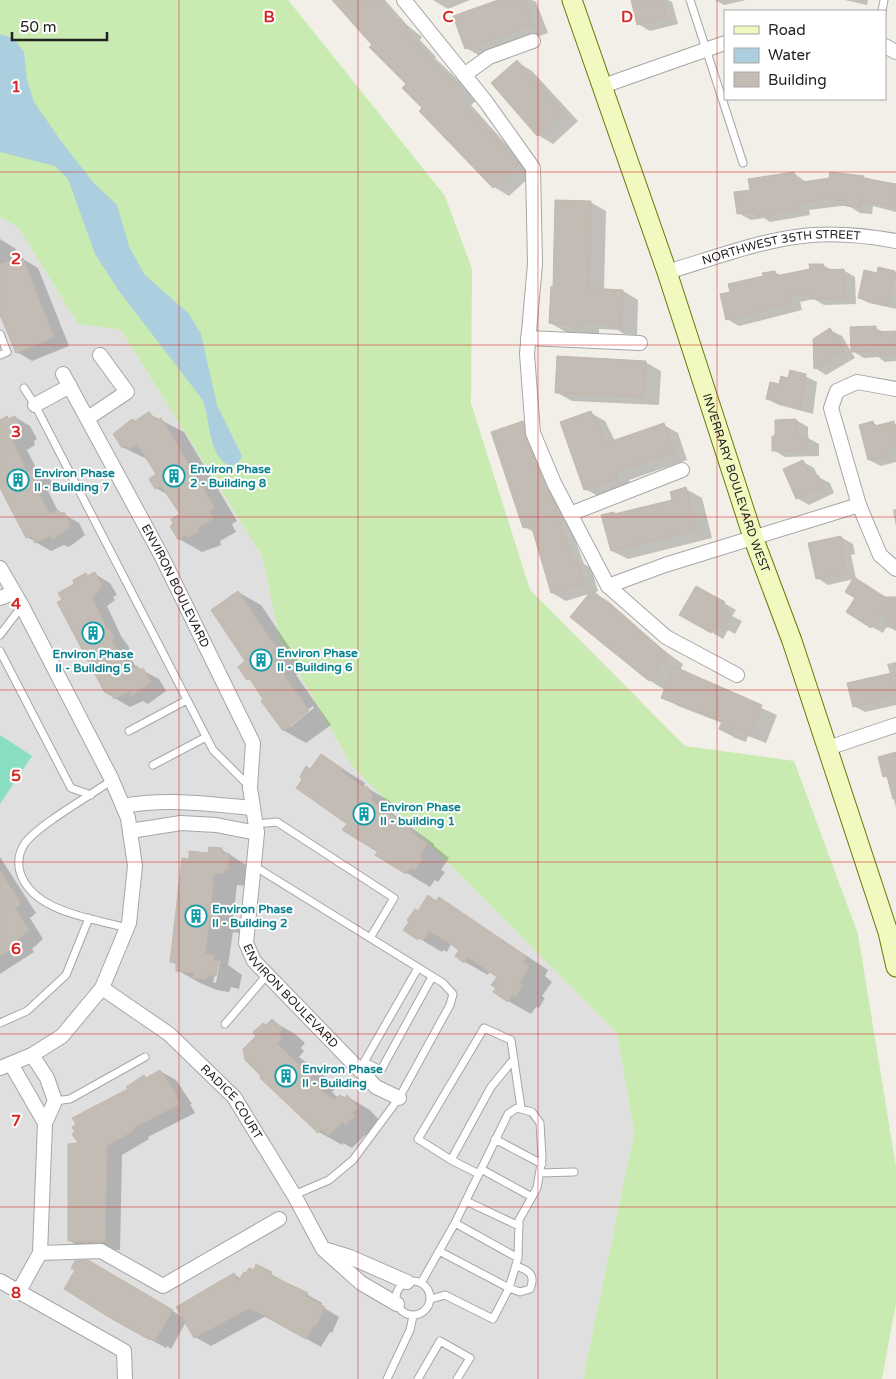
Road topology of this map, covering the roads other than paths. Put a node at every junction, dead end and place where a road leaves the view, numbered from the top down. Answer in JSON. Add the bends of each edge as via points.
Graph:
{"nodes":[{"id":1,"x":404,"y":0,"type":"edge"},
{"id":2,"x":572,"y":0,"type":"edge"},
{"id":3,"x":690,"y":0,"type":"edge"},
{"id":4,"x":533,"y":41,"type":"dead end"},
{"id":5,"x":724,"y":43,"type":"edge"},
{"id":6,"x":706,"y":49,"type":"junction"},
{"id":7,"x":464,"y":74,"type":"junction"},
{"id":8,"x":604,"y":86,"type":"junction"},
{"id":9,"x":743,"y":163,"type":"dead end"},
{"id":10,"x":896,"y":241,"type":"edge"},
{"id":11,"x":667,"y":272,"type":"junction"},
{"id":12,"x":0,"y":334,"type":"edge"},
{"id":13,"x":528,"y":338,"type":"junction"},
{"id":14,"x":640,"y":343,"type":"dead end"},
{"id":15,"x":0,"y":355,"type":"edge"},
{"id":16,"x":100,"y":355,"type":"dead end"},
{"id":17,"x":63,"y":374,"type":"dead end"},
{"id":18,"x":70,"y":386,"type":"junction"},
{"id":19,"x":24,"y":388,"type":"dead end"},
{"id":20,"x":896,"y":389,"type":"edge"},
{"id":21,"x":34,"y":405,"type":"junction"},
{"id":22,"x":88,"y":418,"type":"junction"},
{"id":23,"x":682,"y":470,"type":"dead end"},
{"id":24,"x":859,"y":505,"type":"junction"},
{"id":25,"x":570,"y":514,"type":"junction"},
{"id":26,"x":753,"y":537,"type":"junction"},
{"id":27,"x":0,"y":568,"type":"edge"},
{"id":28,"x":896,"y":569,"type":"edge"},
{"id":29,"x":608,"y":586,"type":"junction"},
{"id":30,"x":14,"y":593,"type":"junction"},
{"id":31,"x":0,"y":598,"type":"edge"},
{"id":32,"x":22,"y":606,"type":"junction"},
{"id":33,"x":0,"y":635,"type":"edge"},
{"id":34,"x":0,"y":651,"type":"edge"},
{"id":35,"x":737,"y":675,"type":"dead end"},
{"id":36,"x":187,"y":700,"type":"junction"},
{"id":37,"x":896,"y":725,"type":"edge"},
{"id":38,"x":129,"y":732,"type":"dead end"},
{"id":39,"x":206,"y":737,"type":"junction"},
{"id":40,"x":828,"y":748,"type":"junction"},
{"id":41,"x":153,"y":765,"type":"dead end"},
{"id":42,"x":112,"y":780,"type":"junction"},
{"id":43,"x":250,"y":788,"type":"junction"},
{"id":44,"x":91,"y":795,"type":"junction"},
{"id":45,"x":123,"y":806,"type":"junction"},
{"id":46,"x":254,"y":808,"type":"junction"},
{"id":47,"x":257,"y":829,"type":"junction"},
{"id":48,"x":130,"y":831,"type":"junction"},
{"id":49,"x":254,"y":866,"type":"junction"},
{"id":50,"x":89,"y":918,"type":"junction"},
{"id":51,"x":127,"y":928,"type":"junction"},
{"id":52,"x":370,"y":938,"type":"junction"},
{"id":53,"x":896,"y":967,"type":"edge"},
{"id":54,"x":418,"y":968,"type":"junction"},
{"id":55,"x":267,"y":975,"type":"junction"},
{"id":56,"x":432,"y":977,"type":"junction"},
{"id":57,"x":102,"y":988,"type":"junction"},
{"id":58,"x":0,"y":1023,"type":"edge"},
{"id":59,"x":226,"y":1024,"type":"dead end"},
{"id":60,"x":32,"y":1055,"type":"junction"},
{"id":61,"x":145,"y":1057,"type":"dead end"},
{"id":62,"x":514,"y":1059,"type":"junction"},
{"id":63,"x":5,"y":1066,"type":"edge"},
{"id":64,"x":399,"y":1098,"type":"junction"},
{"id":65,"x":55,"y":1101,"type":"junction"},
{"id":66,"x":521,"y":1108,"type":"junction"},
{"id":67,"x":45,"y":1122,"type":"junction"},
{"id":68,"x":495,"y":1139,"type":"junction"},
{"id":69,"x":451,"y":1160,"type":"junction"},
{"id":70,"x":542,"y":1164,"type":"junction"},
{"id":71,"x":480,"y":1172,"type":"junction"},
{"id":72,"x":574,"y":1172,"type":"dead end"},
{"id":73,"x":540,"y":1173,"type":"junction"},
{"id":74,"x":294,"y":1195,"type":"junction"},
{"id":75,"x":532,"y":1197,"type":"junction"},
{"id":76,"x":466,"y":1201,"type":"junction"},
{"id":77,"x":279,"y":1218,"type":"dead end"},
{"id":78,"x":455,"y":1223,"type":"junction"},
{"id":79,"x":519,"y":1226,"type":"junction"},
{"id":80,"x":323,"y":1249,"type":"junction"},
{"id":81,"x":439,"y":1251,"type":"junction"},
{"id":82,"x":40,"y":1253,"type":"junction"},
{"id":83,"x":518,"y":1258,"type":"junction"},
{"id":84,"x":516,"y":1266,"type":"junction"},
{"id":85,"x":0,"y":1281,"type":"edge"},
{"id":86,"x":414,"y":1282,"type":"junction"},
{"id":87,"x":509,"y":1288,"type":"junction"},
{"id":88,"x":19,"y":1291,"type":"junction"},
{"id":89,"x":431,"y":1299,"type":"junction"},
{"id":90,"x":397,"y":1304,"type":"junction"},
{"id":91,"x":412,"y":1316,"type":"junction"},
{"id":92,"x":125,"y":1379,"type":"edge"},
{"id":93,"x":387,"y":1379,"type":"edge"},
{"id":94,"x":418,"y":1379,"type":"edge"},
{"id":95,"x":457,"y":1379,"type":"edge"}],
"edges":[{"from":1,"to":7,"type":"street"},
{"from":2,"to":8,"type":"street","name":"INVERRARY BOULEVARD WEST"},
{"from":3,"to":6,"type":"lane"},
{"from":4,"to":7,"type":"street","via":[[489,57]]},
{"from":5,"to":6,"type":"street"},
{"from":6,"to":8,"type":"street"},
{"from":6,"to":9,"type":"lane"},
{"from":7,"to":13,"type":"street","via":[[533,168],[535,264]]},
{"from":8,"to":11,"type":"street","name":"INVERRARY BOULEVARD WEST"},
{"from":10,"to":11,"type":"street","name":"NORTHWEST 35TH STREET","via":[[868,236],[813,235],[769,242]]},
{"from":11,"to":26,"type":"street","name":"INVERRARY BOULEVARD WEST"},
{"from":12,"to":15,"type":"lane","via":[[7,352]]},
{"from":13,"to":14,"type":"street"},
{"from":13,"to":25,"type":"street","via":[[533,433]]},
{"from":16,"to":22,"type":"street","via":[[127,392]]},
{"from":17,"to":18,"type":"street","name":"ENVIRON BOULEVARD"},
{"from":18,"to":21,"type":"street"},
{"from":18,"to":22,"type":"street","name":"ENVIRON BOULEVARD"},
{"from":19,"to":21,"type":"lane"},
{"from":20,"to":24,"type":"street","via":[[857,382],[837,392],[831,408]]},
{"from":21,"to":36,"type":"lane"},
{"from":22,"to":43,"type":"street","name":"ENVIRON BOULEVARD","via":[[161,555],[253,743]]},
{"from":23,"to":25,"type":"street"},
{"from":24,"to":26,"type":"street"},
{"from":24,"to":28,"type":"street","via":[[880,555]]},
{"from":25,"to":29,"type":"street"},
{"from":26,"to":29,"type":"street"},
{"from":26,"to":40,"type":"street","name":"INVERRARY BOULEVARD WEST"},
{"from":27,"to":30,"type":"street"},
{"from":29,"to":35,"type":"street","via":[[666,637]]},
{"from":30,"to":31,"type":"street"},
{"from":30,"to":32,"type":"street"},
{"from":32,"to":33,"type":"lane"},
{"from":32,"to":42,"type":"street"},
{"from":34,"to":44,"type":"lane","via":[[71,788]]},
{"from":36,"to":38,"type":"lane"},
{"from":36,"to":39,"type":"lane"},
{"from":37,"to":40,"type":"street"},
{"from":39,"to":41,"type":"lane"},
{"from":39,"to":43,"type":"lane","via":[[213,750]]},
{"from":40,"to":53,"type":"street","name":"INVERRARY BOULEVARD WEST","via":[[888,932]]},
{"from":42,"to":44,"type":"lane"},
{"from":42,"to":45,"type":"street"},
{"from":43,"to":46,"type":"street","name":"ENVIRON BOULEVARD"},
{"from":44,"to":50,"type":"lane","via":[[26,842],[18,864],[22,880],[31,892],[65,911]]},
{"from":45,"to":46,"type":"street","via":[[147,801]]},
{"from":45,"to":48,"type":"street"},
{"from":46,"to":47,"type":"street","name":"ENVIRON BOULEVARD"},
{"from":47,"to":48,"type":"street","via":[[181,824]]},
{"from":47,"to":49,"type":"street","name":"ENVIRON BOULEVARD"},
{"from":47,"to":52,"type":"lane","via":[[277,822],[394,898]]},
{"from":48,"to":51,"type":"street","via":[[135,866]]},
{"from":49,"to":52,"type":"lane"},
{"from":49,"to":55,"type":"street","name":"ENVIRON BOULEVARD","via":[[246,942],[254,962]]},
{"from":50,"to":51,"type":"lane"},
{"from":50,"to":58,"type":"lane","via":[[66,975],[27,1011]]},
{"from":51,"to":57,"type":"street"},
{"from":52,"to":54,"type":"lane"},
{"from":54,"to":56,"type":"lane"},
{"from":54,"to":56,"type":"lane","via":[[364,1062],[381,1070]]},
{"from":55,"to":59,"type":"lane"},
{"from":55,"to":64,"type":"street","name":"ENVIRON BOULEVARD","via":[[376,1087]]},
{"from":56,"to":64,"type":"lane","via":[[453,994]]},
{"from":57,"to":60,"type":"street","via":[[62,1036]]},
{"from":57,"to":74,"type":"street","name":"RADICE COURT","via":[[169,1034],[234,1097]]},
{"from":60,"to":63,"type":"street"},
{"from":60,"to":65,"type":"street","via":[[47,1078]]},
{"from":61,"to":65,"type":"lane","via":[[70,1100]]},
{"from":62,"to":66,"type":"lane"},
{"from":62,"to":69,"type":"lane","via":[[491,1087]]},
{"from":62,"to":69,"type":"lane","via":[[511,1040],[484,1028],[418,1139]]},
{"from":63,"to":67,"type":"street"},
{"from":64,"to":74,"type":"lane","via":[[353,1160],[329,1180]]},
{"from":65,"to":67,"type":"street"},
{"from":66,"to":68,"type":"lane","via":[[511,1110]]},
{"from":66,"to":70,"type":"lane","via":[[532,1112],[540,1123]]},
{"from":67,"to":82,"type":"street"},
{"from":68,"to":70,"type":"lane"},
{"from":68,"to":71,"type":"lane"},
{"from":69,"to":71,"type":"lane"},
{"from":70,"to":73,"type":"lane"},
{"from":71,"to":75,"type":"lane"},
{"from":71,"to":76,"type":"lane"},
{"from":72,"to":73,"type":"lane"},
{"from":73,"to":75,"type":"lane"},
{"from":74,"to":80,"type":"street","name":"RADICE COURT"},
{"from":75,"to":79,"type":"lane"},
{"from":76,"to":78,"type":"lane"},
{"from":76,"to":79,"type":"lane"},
{"from":77,"to":82,"type":"street","via":[[163,1286],[101,1251]]},
{"from":78,"to":81,"type":"lane"},
{"from":78,"to":83,"type":"lane"},
{"from":79,"to":83,"type":"lane"},
{"from":80,"to":86,"type":"street","via":[[350,1256]]},
{"from":80,"to":90,"type":"street","name":"RADICE COURT","via":[[361,1283]]},
{"from":81,"to":86,"type":"lane"},
{"from":81,"to":87,"type":"lane"},
{"from":82,"to":88,"type":"street"},
{"from":83,"to":84,"type":"lane"},
{"from":84,"to":87,"type":"lane"},
{"from":84,"to":87,"type":"lane","via":[[528,1269],[533,1281],[530,1289],[520,1292]]},
{"from":85,"to":88,"type":"street"},
{"from":86,"to":89,"type":"lane","via":[[430,1292]]},
{"from":86,"to":90,"type":"lane","via":[[397,1291]]},
{"from":87,"to":89,"type":"lane","via":[[493,1319],[444,1294]]},
{"from":88,"to":92,"type":"street","via":[[124,1350]]},
{"from":89,"to":91,"type":"lane","via":[[425,1311]]},
{"from":90,"to":91,"type":"lane","via":[[400,1310]]},
{"from":91,"to":93,"type":"lane","via":[[410,1330]]},
{"from":94,"to":95,"type":"lane","via":[[440,1341],[470,1358]]}]}
